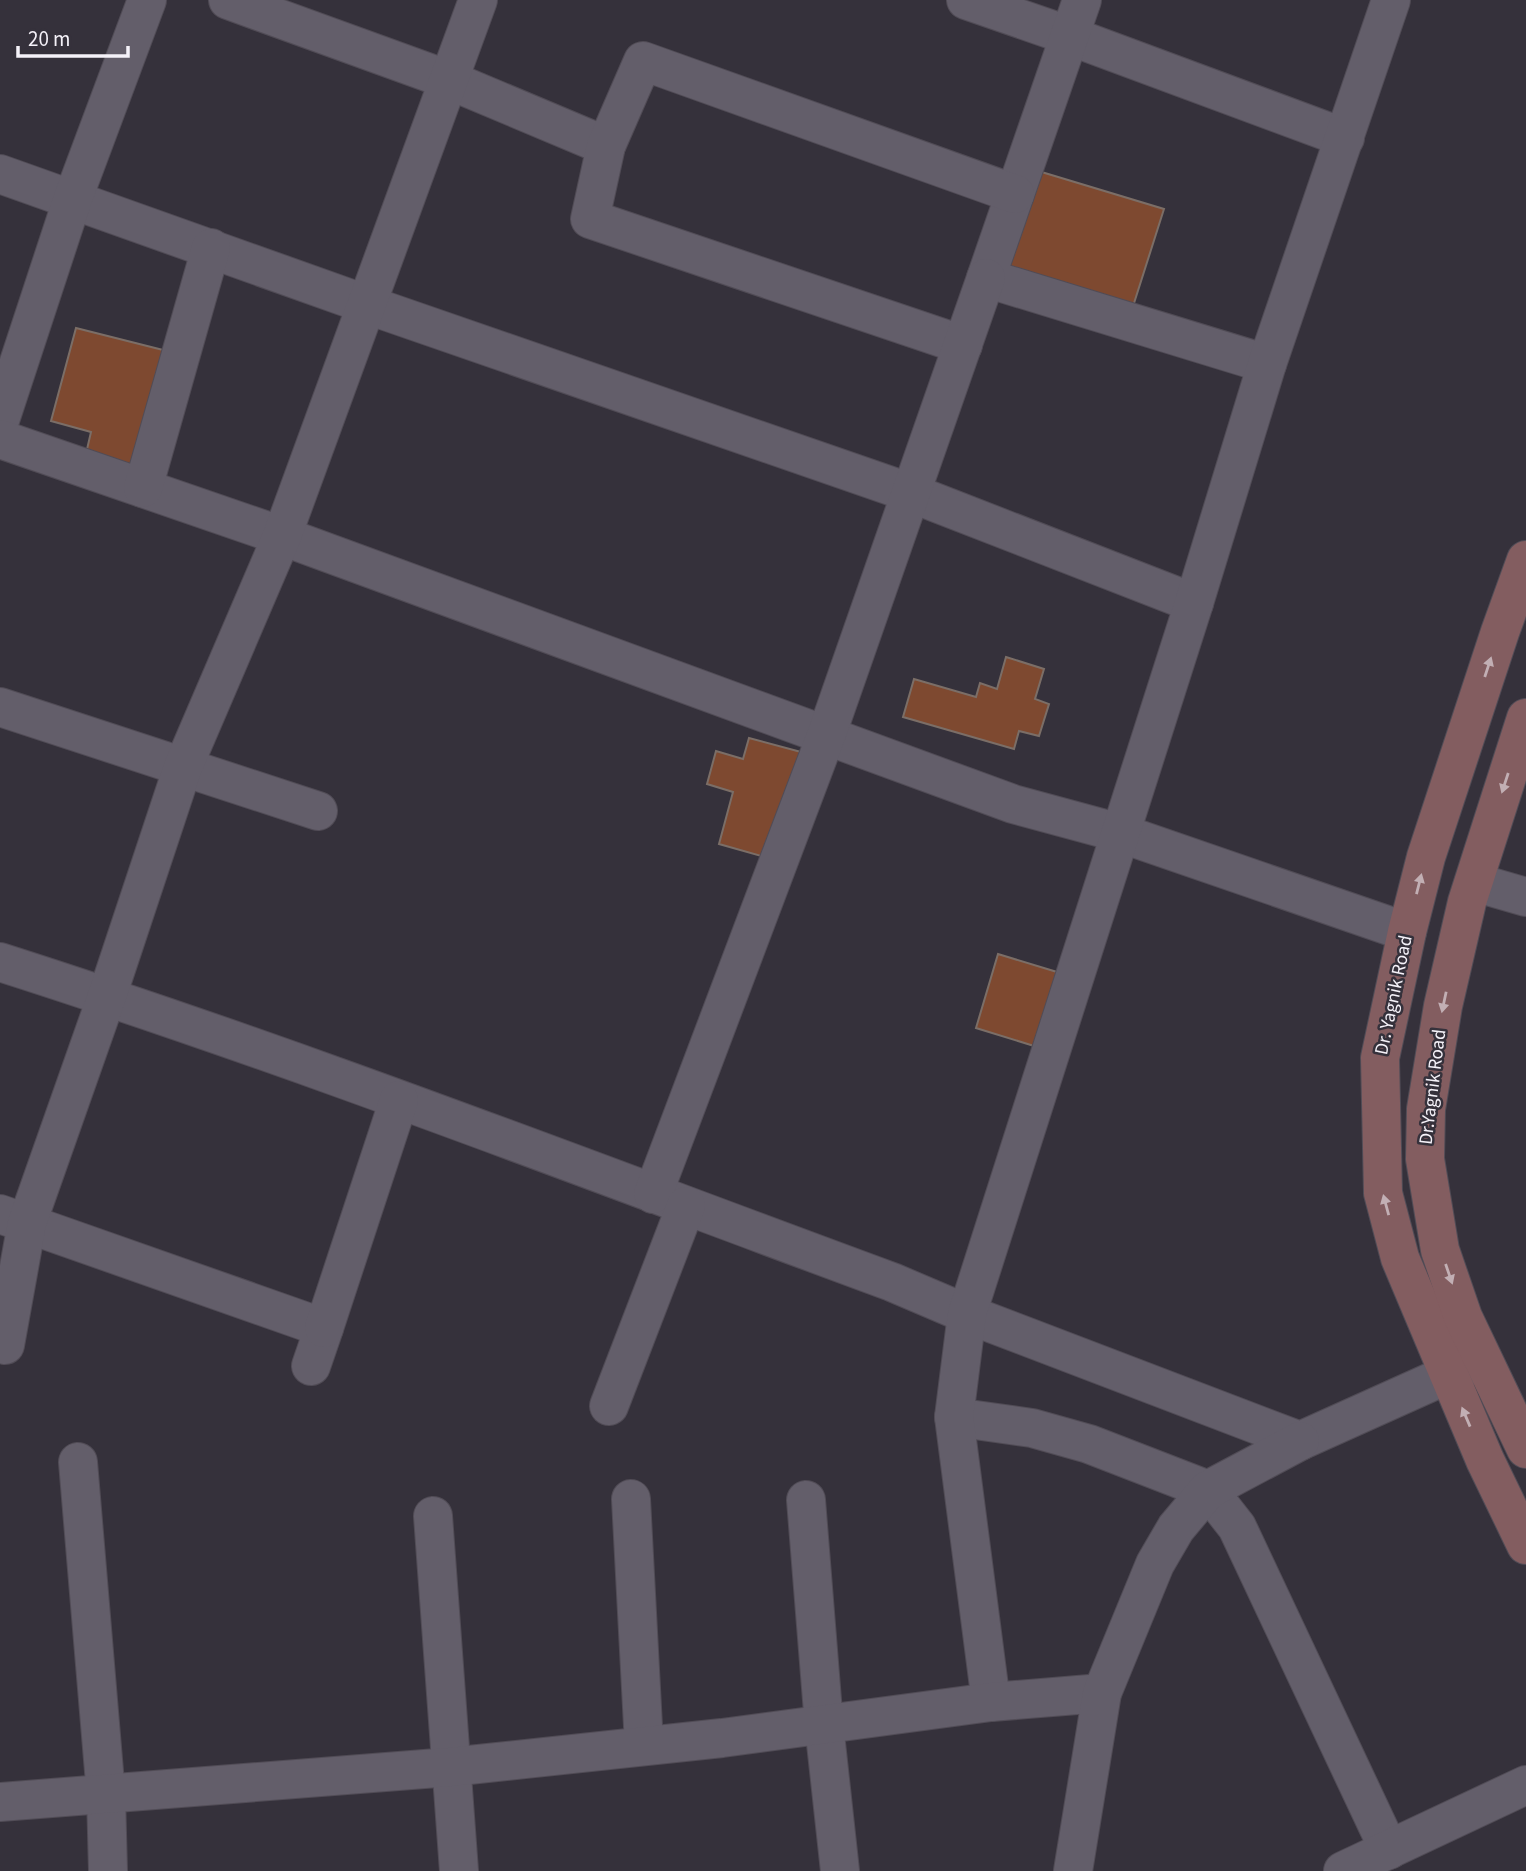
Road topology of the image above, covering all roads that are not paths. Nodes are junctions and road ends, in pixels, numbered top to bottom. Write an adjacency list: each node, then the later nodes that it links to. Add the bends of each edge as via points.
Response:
1 (147, 0): 13 (street)
2 (228, 0): 8 (street)
3 (478, 0): 8 (street)
4 (965, 0): 7 (street)
5 (1082, 0): 7 (street)
6 (1391, 0): 9 (street)
7 (1070, 36): 9 (street); 12 (street)
8 (449, 80): 10 (street); 16 (street)
9 (1345, 138): 18 (street)
10 (606, 146): 12 (street, via 643,61); 17 (street, via 590,219)
11 (0, 174): 13 (street)
12 (1015, 194): 15 (street)
13 (73, 198): 14 (street); 19 (street)
14 (211, 248): 16 (street); 21 (street)
15 (986, 278): 17 (street); 18 (street)
16 (368, 305): 22 (street); 23 (street)
17 (963, 345): 22 (street)
18 (1267, 365): 25 (street)
19 (0, 420)
20 (0, 439): 21 (street)
21 (144, 488): 23 (street)
22 (911, 494): 25 (street); 28 (street)
23 (282, 536): 28 (street); 29 (street)
24 (1526, 560): 34 (street, Dr. Yagnik Road, one-way to 24, via 1426,857)
25 (1194, 603): 31 (street)
26 (0, 706): 29 (street)
27 (1524, 727): 32 (street, Dr.Yagnik Road, one-way to 32)
28 (826, 736): 31 (street, via 1013,804); 38 (street)
29 (183, 767): 30 (street); 36 (street)
30 (318, 811)
31 (1120, 833): 34 (street); 40 (street)
32 (1474, 882): 33 (street); 43 (street, Dr.Yagnik Road, one-way to 43, via 1443,1006 1426,1109 1425,1158 1440,1250)
33 (1526, 897)
34 (1407, 932): 45 (street, Dr. Yagnik Road, one-way to 34, via 1400,1258 1383,1193 1380,1058)
35 (0, 962): 36 (street)
36 (107, 996): 37 (street); 39 (street)
37 (399, 1100): 38 (street); 41 (street)
38 (669, 1200): 40 (street); 46 (street)
39 (13, 1219): 41 (street); 42 (street)
40 (967, 1314): 47 (street); 48 (street)
41 (324, 1328): 44 (street)
42 (5, 1345)
43 (1483, 1359): 45 (street); 49 (street, Dr.Yagnik Road)
44 (311, 1366)
45 (1447, 1373): 48 (street); 50 (street, Dr. Yagnik Road, one-way to 45)
46 (609, 1406)
47 (954, 1417): 52 (street, via 1032,1428 1089,1444); 58 (street)
48 (1300, 1441): 52 (street)
49 (1525, 1446): 50 (street)
50 (1485, 1460): 56 (street, Dr. Yagnik Road)
51 (78, 1462): 63 (street)
52 (1208, 1490): 57 (street, via 1176,1528 1155,1564); 65 (street, via 1237,1527)
53 (631, 1499): 60 (street)
54 (806, 1500): 59 (street)
55 (433, 1516): 61 (street)
56 (1526, 1545)
57 (1102, 1693): 58 (street); 69 (street)
58 (991, 1702): 59 (street)
59 (824, 1726): 60 (street); 68 (street)
60 (644, 1745): 61 (street)
61 (450, 1767): 63 (street); 67 (street)
62 (1526, 1785): 65 (street)
63 (106, 1795): 64 (street); 66 (street)
64 (0, 1801)
65 (1389, 1850): 70 (street)
66 (108, 1871)
67 (458, 1871)
68 (840, 1871)
69 (1073, 1871)
70 (1343, 1871)

